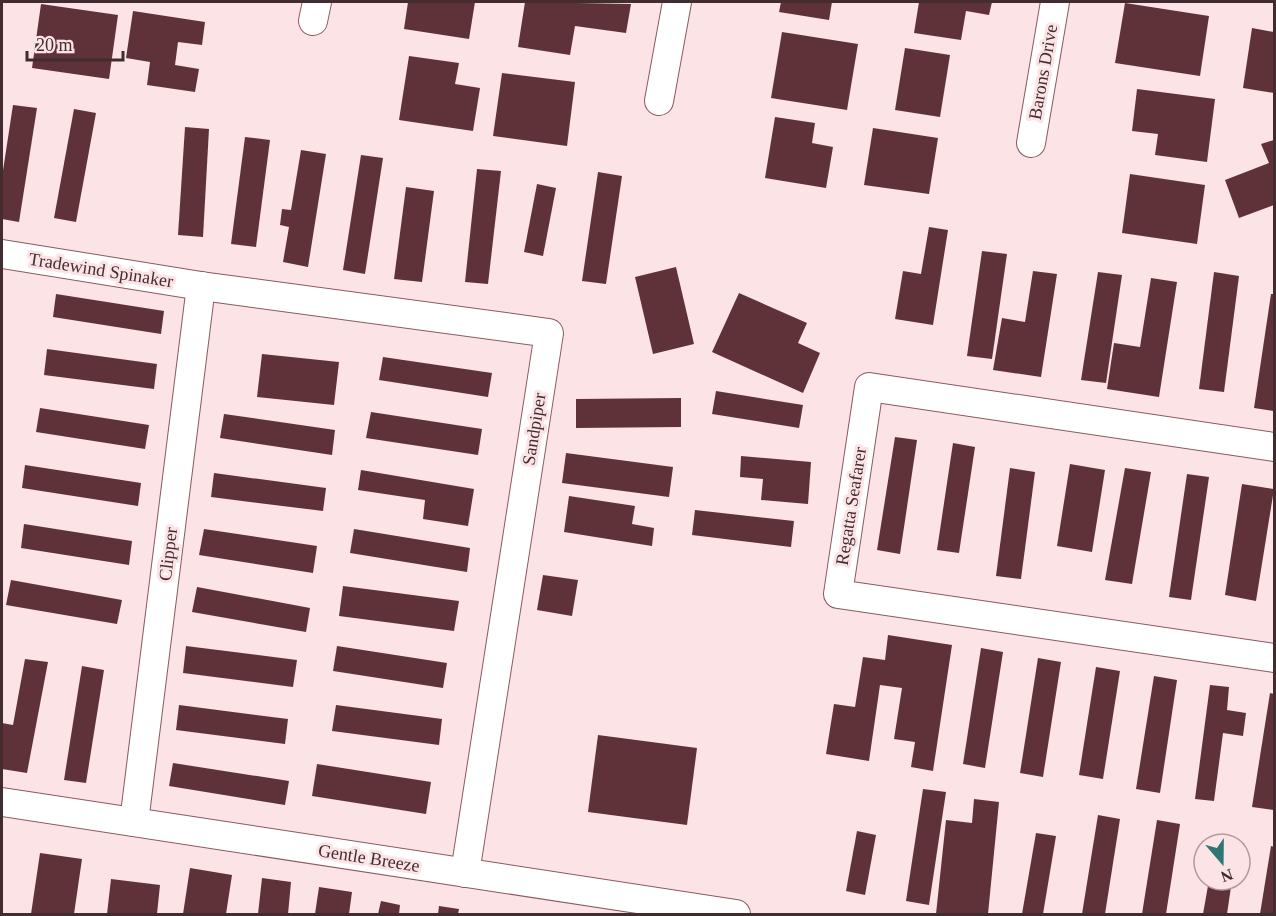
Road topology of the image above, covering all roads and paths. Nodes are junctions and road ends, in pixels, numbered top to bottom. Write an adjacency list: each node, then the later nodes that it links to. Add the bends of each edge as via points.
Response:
1 (676, 2): 3 (street)
2 (1055, 2): 4 (street, Barons Drive)
3 (659, 101)
4 (1031, 143)
5 (2, 254): 6 (street, Tradewind Spinaker)
6 (201, 286): 10 (street, Clipper); 11 (street, Sandpiper, via 549,333)
7 (1275, 447): 8 (street, Regatta Seafarer, via 869,387 838,594)
8 (1275, 658)
9 (2, 801): 10 (street, Gentle Breeze)
10 (134, 822): 11 (street, Gentle Breeze)
11 (465, 873): 12 (street, Gentle Breeze)
12 (736, 915)

